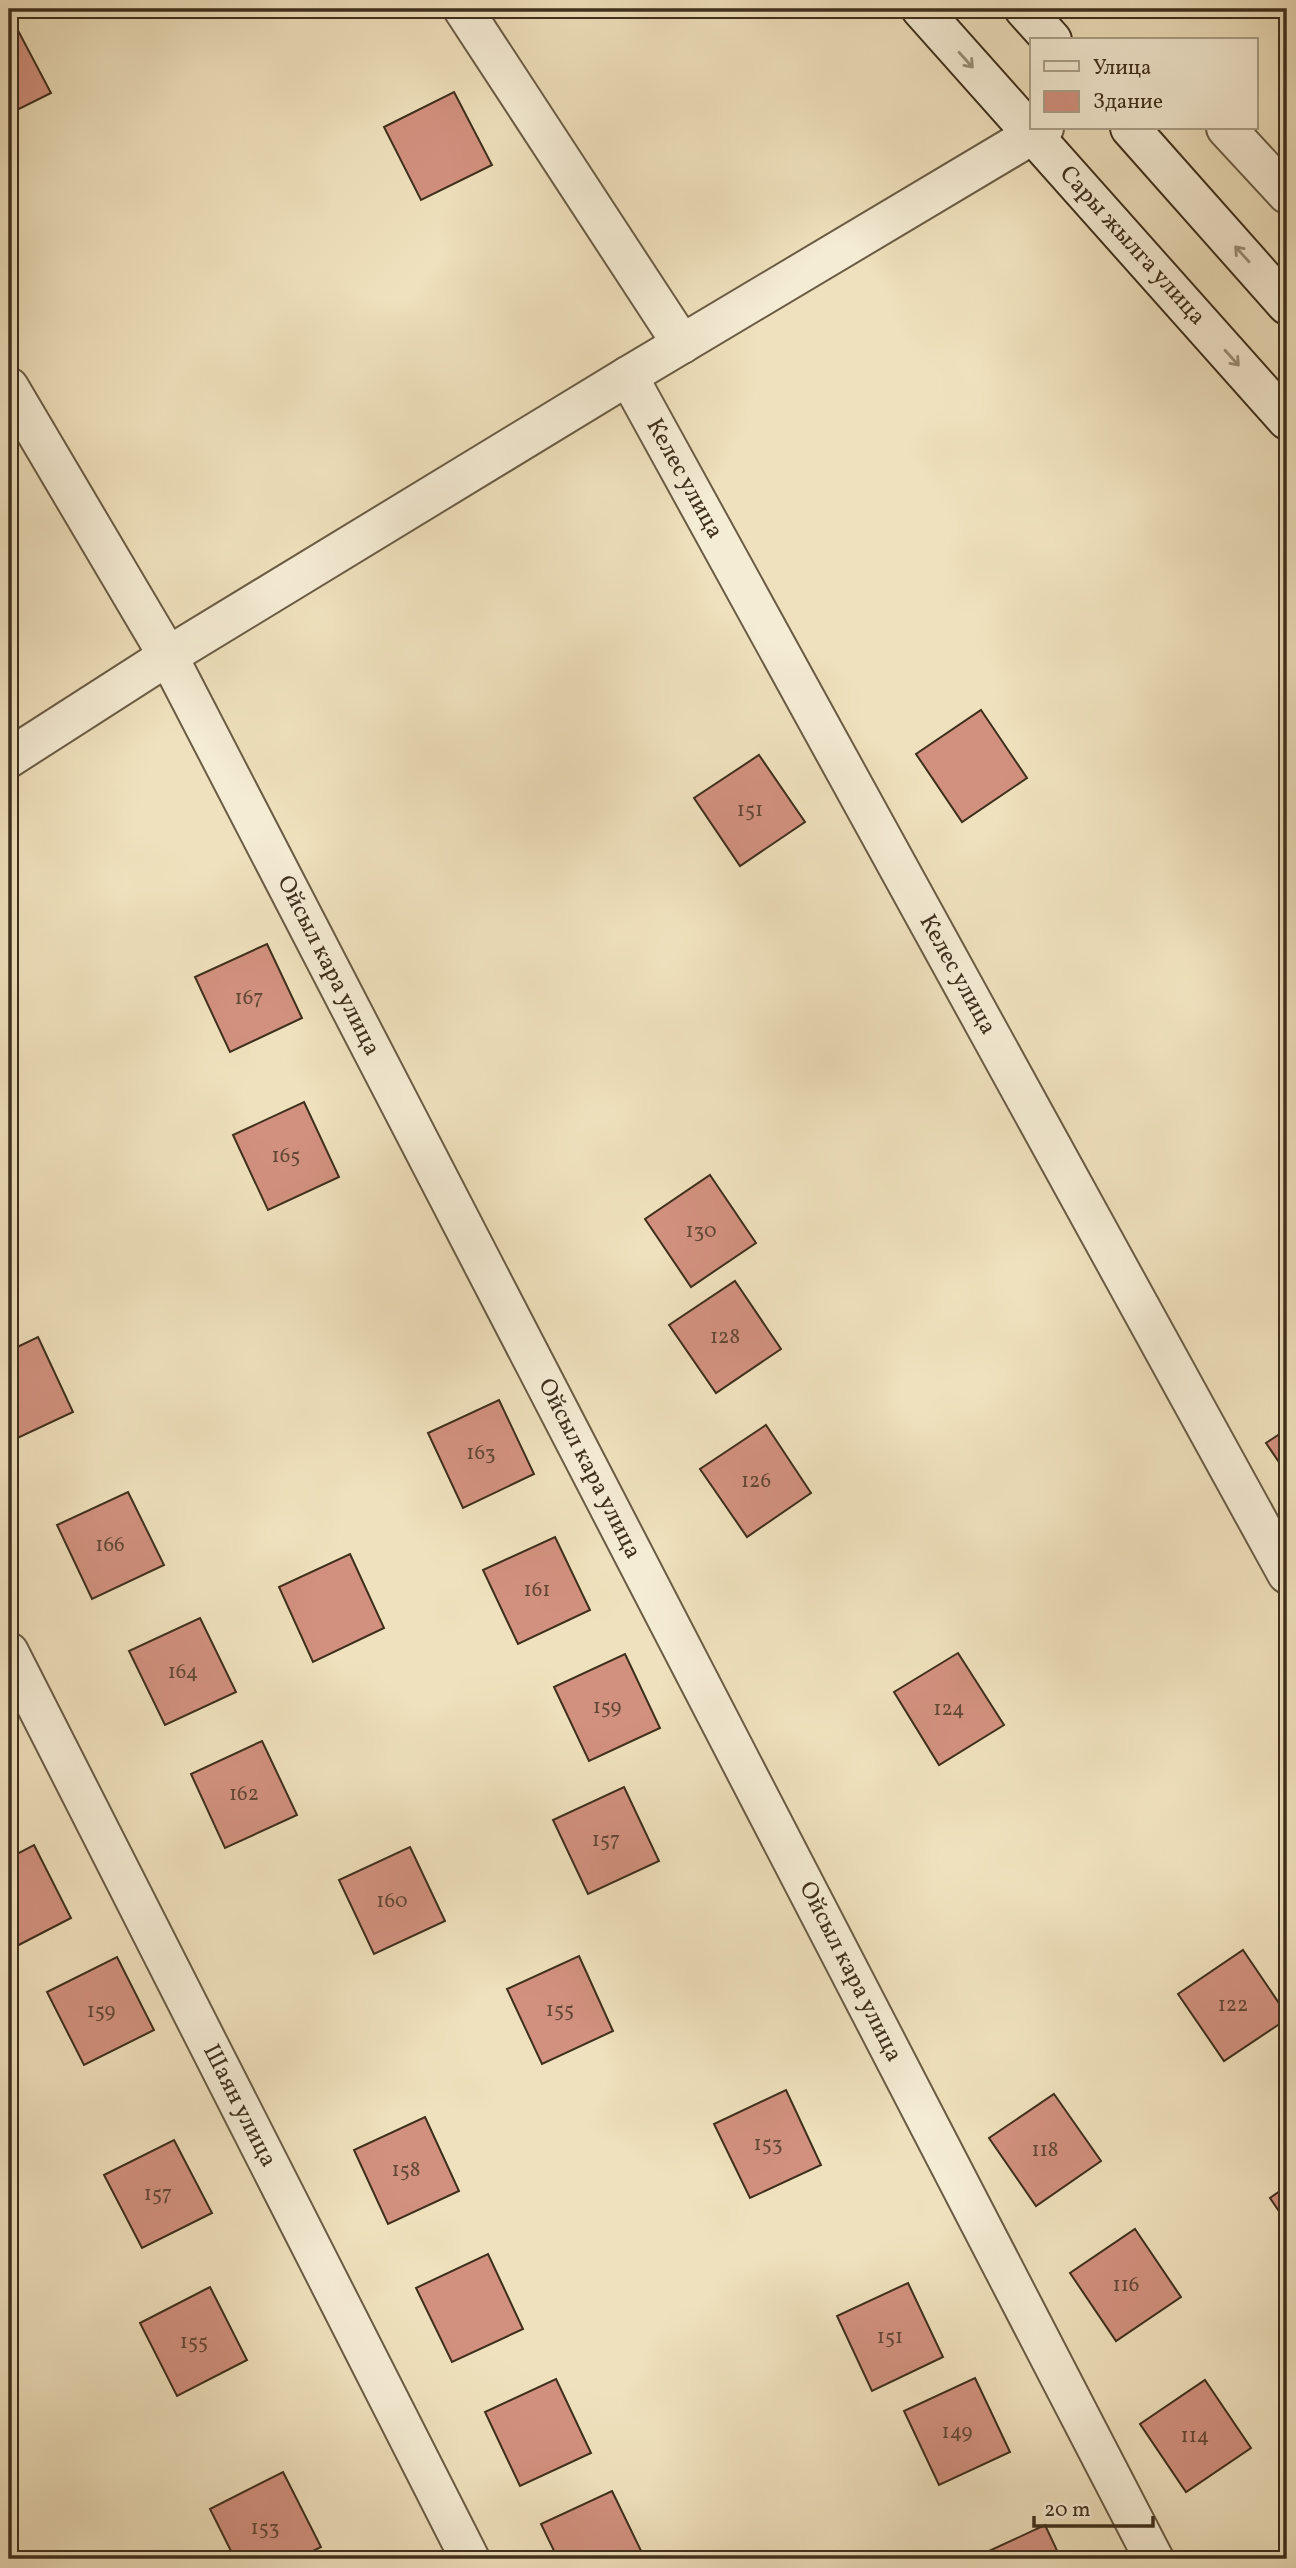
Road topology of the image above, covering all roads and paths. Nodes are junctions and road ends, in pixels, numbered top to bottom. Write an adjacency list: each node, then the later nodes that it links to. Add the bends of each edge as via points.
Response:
1 (463, 9): 11 (street)
2 (921, 9): 5 (street, Сары жылга улица, one-way to 5)
3 (1024, 9): 4 (street)
4 (1050, 38)
5 (1030, 123)
6 (1132, 130): 10 (street, one-way to 6)
7 (1228, 130): 9 (street)
8 (1039, 132): 11 (street); 14 (street, Сары жылга улица, one-way to 14)
9 (1287, 194)
10 (1287, 305)
11 (681, 344): 12 (street)
12 (628, 376): 15 (street); 17 (street, Келес улица)
13 (9, 387): 15 (street, Ойсыл кара улица)
14 (1287, 420)
15 (168, 656): 16 (street); 20 (street, Ойсыл кара улица)
16 (9, 758)
17 (1287, 1574)
18 (9, 1652): 19 (street, Шаян улица)
19 (470, 2559)
20 (1154, 2559)

